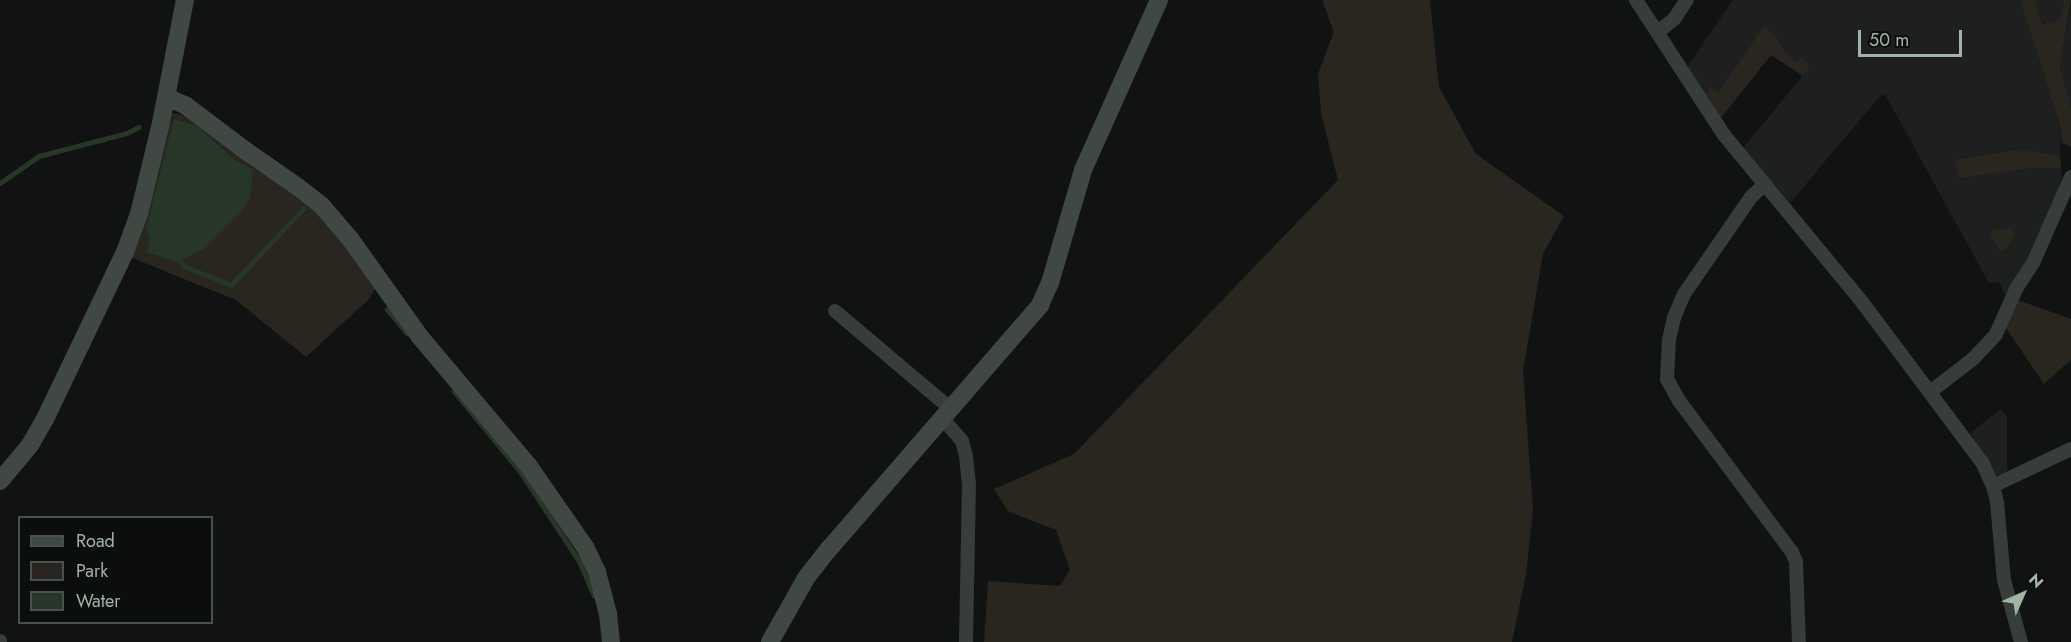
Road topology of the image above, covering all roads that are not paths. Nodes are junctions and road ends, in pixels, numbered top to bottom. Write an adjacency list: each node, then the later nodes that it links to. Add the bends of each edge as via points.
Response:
1 (185, 0): 6 (street)
2 (1159, 0): 11 (street, via 1083,170 1040,305)
3 (1636, 0): 5 (street)
4 (1687, 0): 5 (street, via 1674,19)
5 (1658, 32): 8 (street, via 1710,116)
6 (166, 97): 13 (street, via 139,214 125,252 45,419 30,446); 15 (street, via 185,105 298,187 322,206 351,240 421,338 528,465 585,547 597,572)
7 (2071, 177): 10 (street, via 1996,334)
8 (1765, 184): 10 (street); 18 (street, via 1751,197 1684,294 1669,340 1666,379 1792,552 1796,562)
9 (835, 311): 11 (street)
10 (1930, 392): 14 (street, via 1983,464)
11 (947, 414): 16 (street, via 806,578); 17 (street, via 966,456)
12 (2071, 449): 14 (street)
13 (0, 481)
14 (1993, 486): 19 (street, via 2004,580)
15 (611, 642)
16 (770, 642)
17 (966, 642)
18 (1799, 642)
19 (2021, 642)

